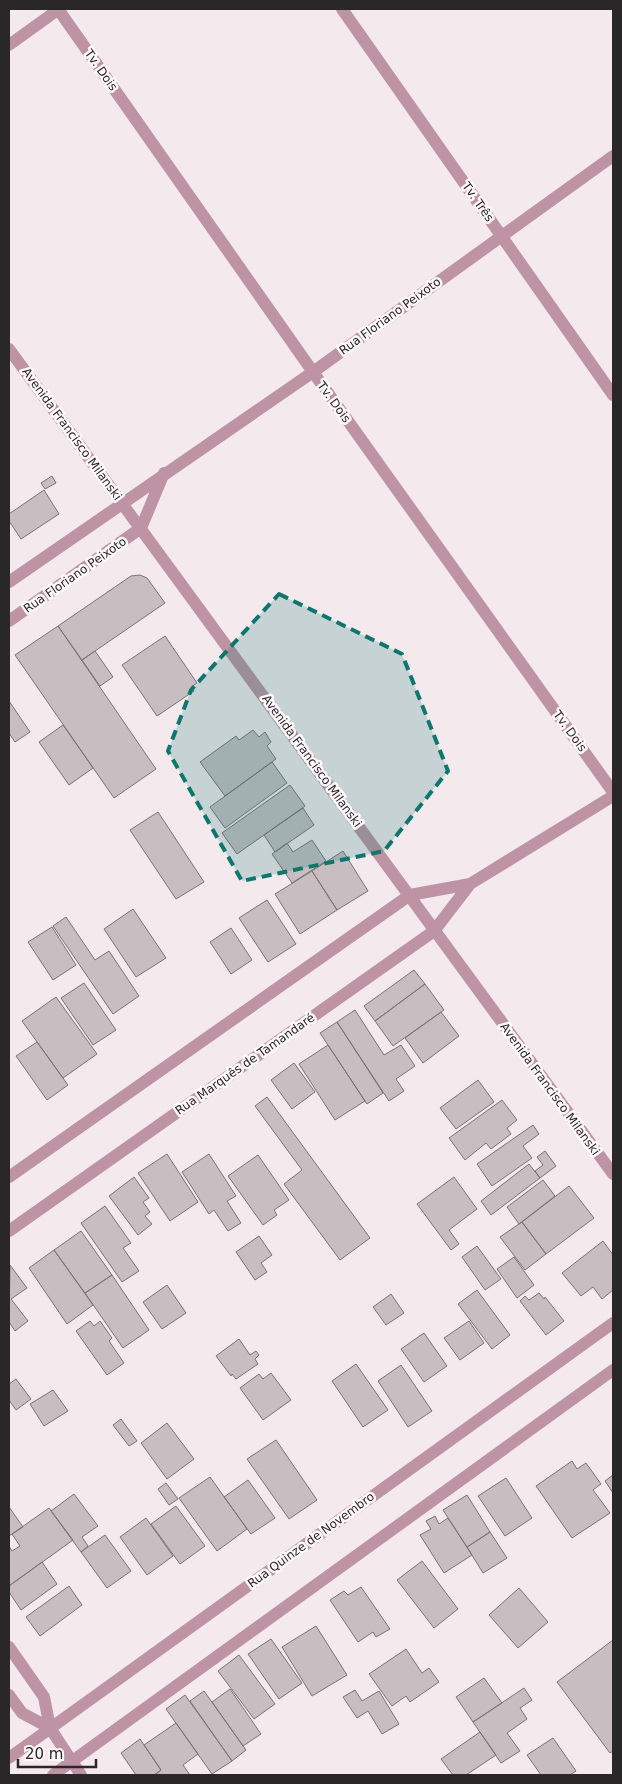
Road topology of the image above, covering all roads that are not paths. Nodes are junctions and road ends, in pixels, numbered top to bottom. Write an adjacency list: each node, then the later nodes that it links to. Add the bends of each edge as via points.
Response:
1 (59, 9): 3 (street); 7 (street, Tv. Dois)
2 (342, 9): 5 (street, Tv. Três)
3 (9, 45)
4 (613, 156): 5 (street, Rua Floriano Peixoto)
5 (501, 235): 7 (street, Rua Floriano Peixoto); 8 (street, Tv. Três)
6 (9, 349): 10 (street, Avenida Francisco Milanski)
7 (313, 372): 9 (street, Rua Floriano Peixoto); 14 (street, Tv. Dois)
8 (613, 395)
9 (164, 473): 10 (street, Rua Floriano Peixoto); 11 (street)
10 (122, 502): 11 (street, Avenida Francisco Milanski); 12 (street, Rua Floriano Peixoto)
11 (141, 528): 13 (street, Rua Floriano Peixoto); 16 (street, Avenida Francisco Milanski)
12 (9, 582)
13 (9, 621)
14 (613, 794): 15 (street, Rua Marquês de Tamandaré)
15 (470, 884): 16 (street, Rua Marquês de Tamandaré); 17 (street, Rua Marquês de Tamandaré)
16 (410, 894): 17 (street, Avenida Francisco Milanski); 19 (street, Rua Marquês de Tamandaré)
17 (434, 931): 18 (street, Avenida Francisco Milanski); 20 (street, Rua Marquês de Tamandaré)
18 (613, 1174)
19 (9, 1177)
20 (9, 1231)
21 (613, 1323): 25 (street, Rua Quinze de Novembro)
22 (613, 1370): 27 (street)
23 (9, 1647): 25 (street, via 44,1697)
24 (9, 1695): 25 (street, via 22,1713)
25 (50, 1728): 26 (street, Rua Quinze de Novembro); 27 (street)
26 (9, 1758)
27 (71, 1762): 28 (street); 29 (street)
28 (53, 1775)
29 (81, 1775)

